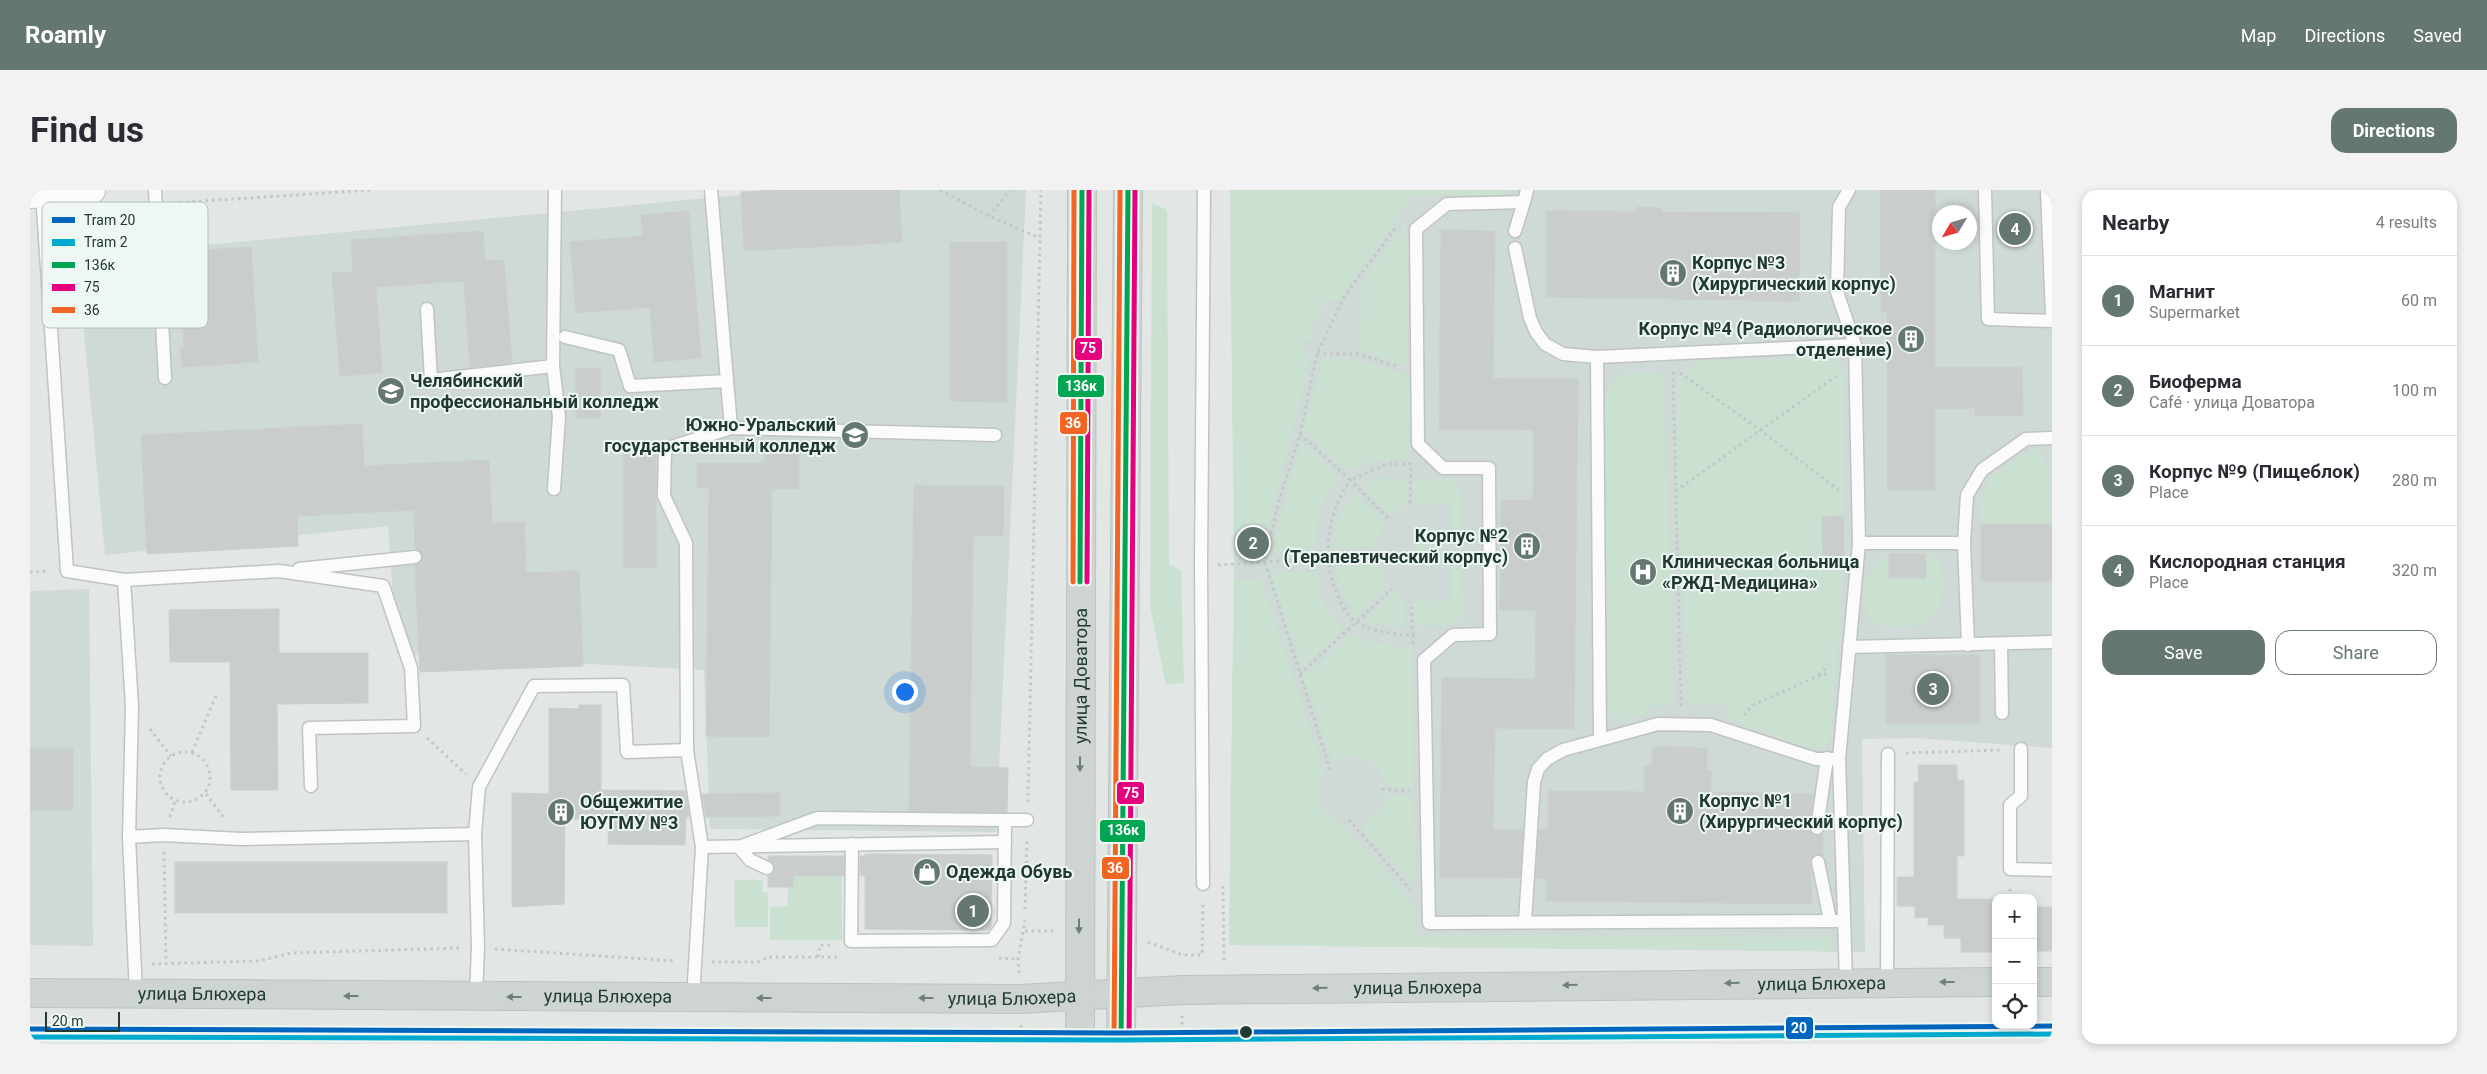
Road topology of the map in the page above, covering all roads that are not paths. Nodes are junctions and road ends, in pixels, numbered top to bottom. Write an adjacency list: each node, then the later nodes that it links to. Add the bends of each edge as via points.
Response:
1 (555, 190): 23 (lane)
2 (711, 190): 25 (lane)
3 (1082, 190): 70 (main road, улица Доватора, one-way to 70)
4 (1128, 190): 67 (main road)
5 (1204, 190): 58 (lane)
6 (1849, 190): 21 (lane, via 1839,208 1837,292)
7 (1985, 190): 17 (lane, via 1988,319)
8 (2047, 190): 16 (lane)
9 (36, 194): 11 (street); 14 (lane)
10 (1525, 196): 12 (lane); 61 (lane, via 1447,204 1416,229 1418,444 1443,468 1489,468 1490,634 1453,635 1424,660 1429,922)
11 (100, 199)
12 (1515, 231)
13 (1515, 248): 22 (lane, via 1530,318 1545,344 1563,354)
14 (42, 267)
15 (427, 309): 23 (lane, via 431,380)
16 (2052, 315)
17 (2052, 321)
18 (47, 328): 34 (lane, via 67,571)
19 (163, 328): 24 (lane)
20 (565, 337): 25 (lane, via 619,350 630,386)
21 (1855, 345): 22 (lane); 31 (lane)
22 (1597, 357): 40 (lane)
23 (553, 366): 29 (lane, via 559,417)
24 (165, 378)
25 (728, 381): 26 (lane)
26 (730, 428): 27 (lane); 42 (lane, via 666,449 664,496 686,543)
27 (995, 435)
28 (2052, 438): 30 (lane, via 2026,439 1982,470 1967,495)
29 (554, 489)
30 (1964, 543): 31 (lane); 37 (lane)
31 (1859, 544): 38 (lane)
32 (415, 557): 33 (lane)
33 (279, 571): 34 (lane); 45 (lane, via 383,586 410,668 414,726 309,728)
34 (124, 580): 50 (lane, via 132,706)
35 (2052, 642): 36 (lane)
36 (2001, 644): 37 (lane); 39 (lane)
37 (1968, 645): 38 (lane)
38 (1849, 647): 44 (lane)
39 (2002, 713)
40 (1600, 739): 44 (lane, via 1658,724 1711,725 1816,759); 61 (lane, via 1563,750 1547,759 1538,769 1534,782)
41 (2021, 749): 57 (lane, via 2020,796 2010,805 2010,869)
42 (687, 750): 49 (lane, via 627,752 623,685 534,686 480,787); 54 (lane)
43 (1888, 754): 63 (lane)
44 (1833, 759): 48 (lane); 60 (lane)
45 (311, 786)
46 (1006, 820): 47 (lane); 51 (lane); 53 (lane, via 817,818)
47 (1027, 820)
48 (1817, 828)
49 (475, 834): 50 (lane, via 240,839 163,835); 71 (lane)
50 (129, 837): 69 (lane)
51 (1005, 842): 52 (lane); 52 (lane, via 1004,923 992,940 851,941)
52 (852, 844): 53 (lane)
53 (739, 846): 54 (lane); 56 (lane, via 750,860)
54 (702, 847): 72 (lane)
55 (1818, 862): 59 (lane)
56 (767, 868)
57 (2052, 870)
58 (1203, 884)
59 (1830, 920): 60 (lane); 61 (lane)
60 (1844, 921): 62 (lane)
61 (1525, 922)
62 (1846, 982): 63 (main road, улица Блюхера); 67 (main road, улица Блюхера, one-way to 67)
63 (1887, 982): 64 (main road, улица Блюхера, one-way to 63)
64 (1992, 982)
65 (2037, 982): 66 (main road)
66 (2052, 982)
67 (1120, 992): 70 (main road, улица Блюхера); 74 (main road)
68 (30, 993): 69 (main road, улица Блюхера)
69 (136, 994): 71 (main road, улица Блюхера, one-way to 69)
70 (1080, 995): 72 (main road, улица Блюхера, one-way to 72, via 1020,999); 73 (main road, улица Доватора)
71 (476, 996): 72 (main road, улица Блюхера, one-way to 71)
72 (693, 998)
73 (1080, 1044)
74 (1121, 1044)

